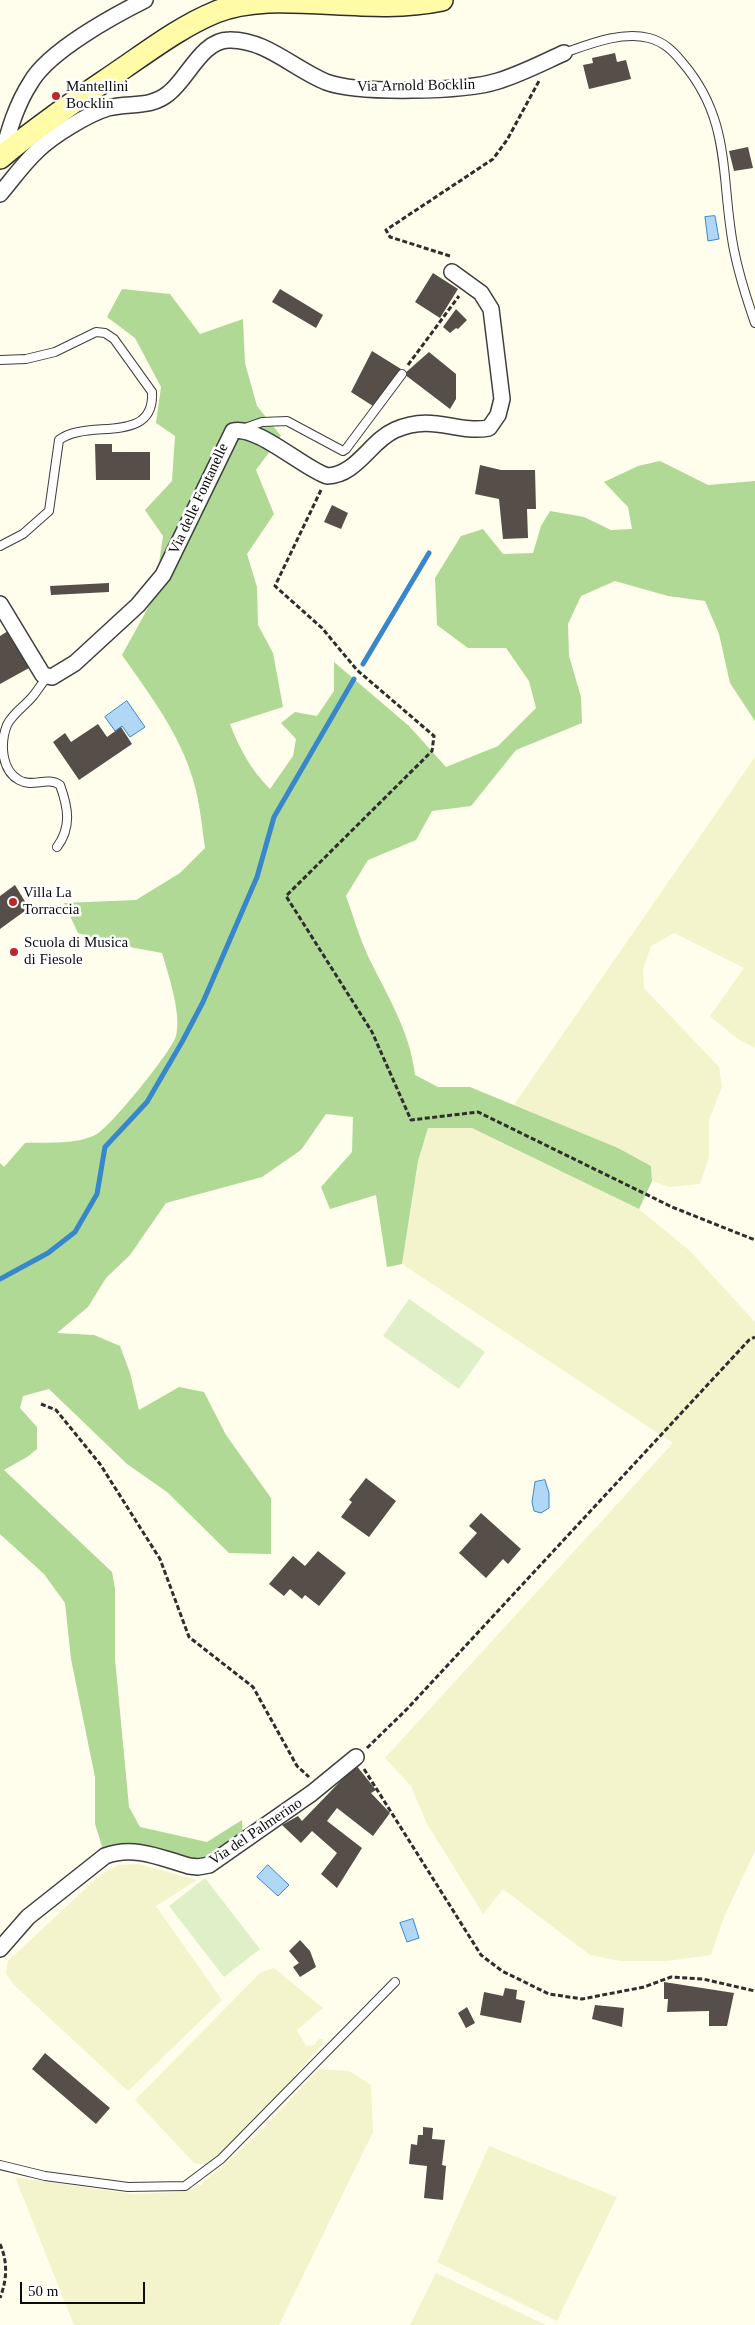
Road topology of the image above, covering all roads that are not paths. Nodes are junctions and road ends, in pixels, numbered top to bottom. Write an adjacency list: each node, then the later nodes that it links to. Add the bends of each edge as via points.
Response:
1 (145, 0): 5 (street, via 100,24 42,67 31,80 11,120)
2 (442, 0): 3 (main road, via 404,4)
3 (334, 1): 5 (main road, via 270,1 241,5 194,22 52,117)
4 (564, 53): 6 (street, Via Arnold Bocklin, via 480,86 354,89 324,81 253,44 227,40 210,48 170,92 158,100 146,105 117,106 98,112 39,149); 8 (lane, via 617,38 648,38 671,49 694,76 709,102 717,126 734,251)
5 (1, 157)
6 (0, 194)
7 (452, 272): 11 (street, Via delle Fontanelle, via 481,293 490,309 502,399 494,423 489,428 480,430 438,422 404,426 382,437 344,472 327,476 275,445)
8 (755, 323)
9 (0, 360): 12 (lane, via 26,359 56,352 96,332 105,333 114,339 152,392 152,402 141,422 133,427 80,430 59,440 49,511 23,534)
10 (402, 374): 11 (lane, via 343,451 287,422 262,422)
11 (238, 430): 14 (street, Via delle Fontanelle, via 230,434 163,575 138,605 75,664 58,675)
12 (0, 546)
13 (0, 604): 14 (street)
14 (47, 677): 15 (lane, via 33,697 10,719 2,748 6,768 20,781 48,780 60,785 68,820 63,840)
15 (57, 847)
16 (356, 1756): 17 (street, Via del Palmerino, via 323,1784 209,1865 189,1866 134,1850 105,1856 28,1917)
17 (0, 1948)
18 (395, 1982): 19 (lane, via 221,2159 185,2186 128,2188 45,2176)
19 (0, 2165)

